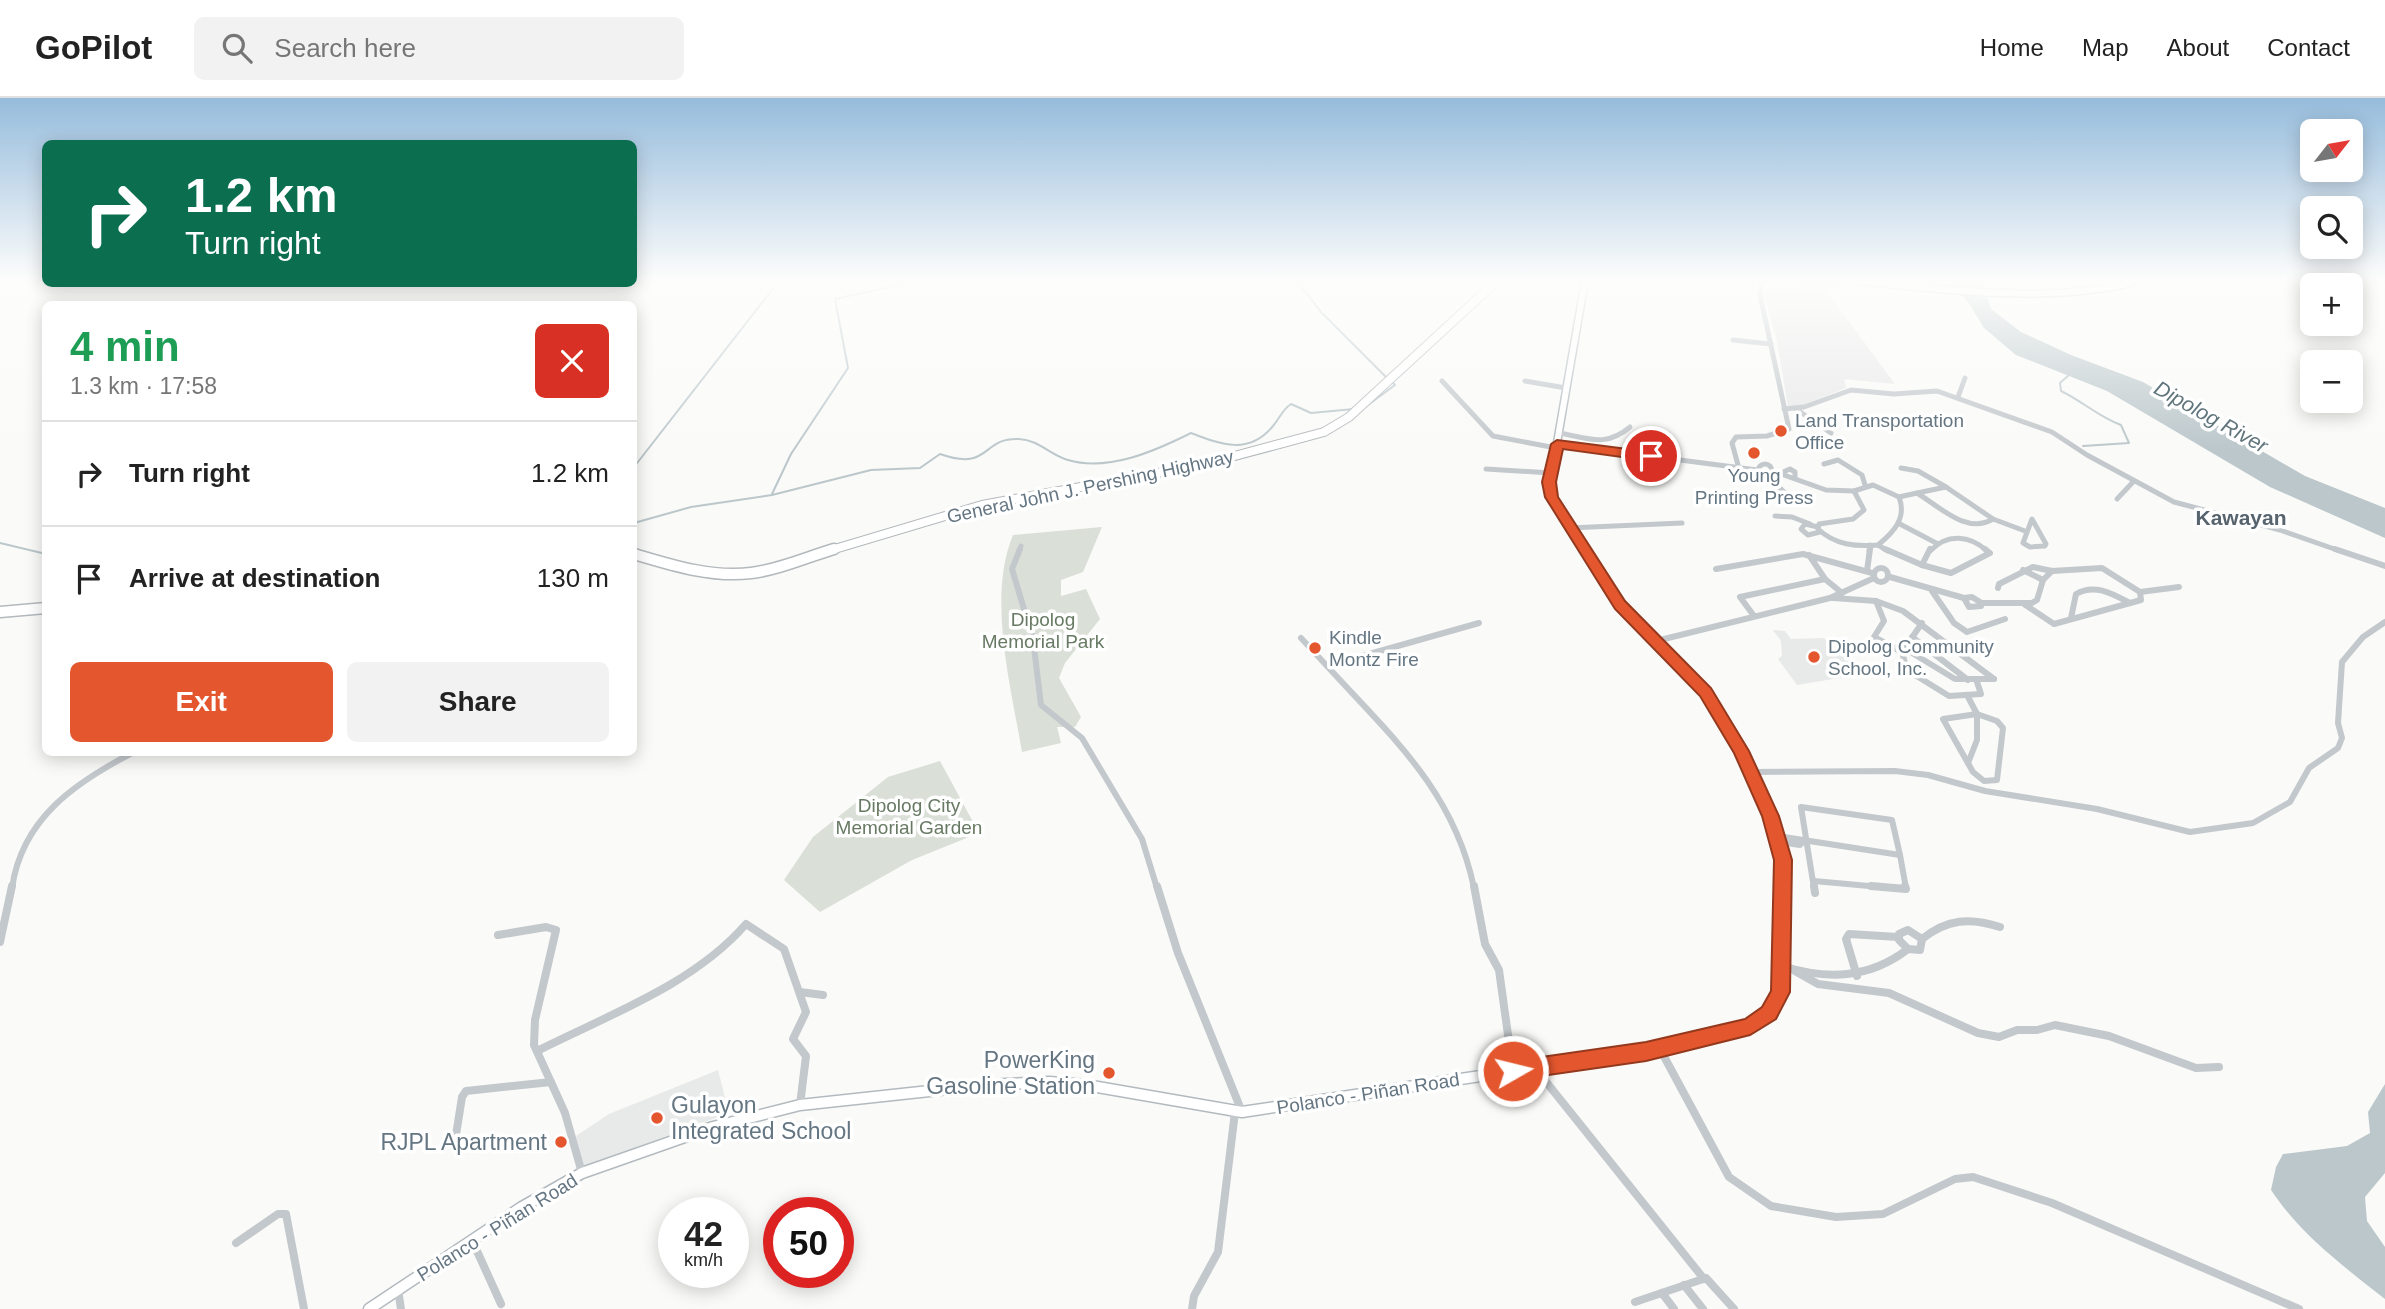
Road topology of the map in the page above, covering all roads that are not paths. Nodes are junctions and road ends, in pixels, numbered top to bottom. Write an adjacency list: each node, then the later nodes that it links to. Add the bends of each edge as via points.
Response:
1 (1436, 338): 47 (highway, General John J. Pershing Highway, via 1349,417 1324,432 1201,465 982,505 753,573 679,566)
2 (1575, 338): 9 (main road, Polanco - Piñan Road)
3 (1770, 338): 5 (street)
4 (1732, 340): 5 (street)
5 (1771, 344): 11 (street)
6 (1965, 378): 10 (street)
7 (1442, 381): 16 (street, via 1493,436)
8 (1525, 381): 9 (street)
9 (1566, 388): 14 (main road, Polanco - Piñan Road)
10 (1958, 397): 12 (street, via 1933,390 1894,394 1851,390); 25 (street, via 2052,432)
11 (1784, 409): 12 (street); 17 (street, via 1789,424 1786,432 1732,440)
12 (1797, 409): 15 (street)
13 (1630, 427): 14 (street, via 1607,441)
14 (1559, 433): 16 (main road, Polanco - Piñan Road)
15 (1831, 433)
16 (1557, 446): 17 (street); 23 (main road, Polanco - Piñan Road)
17 (1737, 464): 21 (street)
18 (1824, 464): 26 (street, via 1838,460 1862,475)
19 (1901, 468): 27 (street, via 1915,469)
20 (1486, 469): 23 (street)
21 (1757, 469): 22 (street, via 1766,466); 24 (street)
22 (1773, 471): 24 (street); 28 (street, via 1820,489)
23 (1551, 473): 39 (main road, Polanco - Piñan Road, via 1551,497)
24 (1769, 477): 31 (street, via 1783,491)
25 (2134, 481): 32 (street); 50 (street, via 2174,502)
26 (1865, 485): 28 (street); 30 (street)
27 (1946, 487): 29 (street); 34 (street)
28 (1854, 491): 40 (street, via 1864,506 1861,513 1848,520 1822,523)
29 (1917, 493): 30 (street); 38 (street)
30 (1899, 497): 36 (street, via 1904,511)
31 (1808, 498)
32 (2117, 499)
33 (1775, 516): 37 (street, via 1792,516)
34 (1993, 519): 38 (street, via 1977,527); 41 (street)
35 (1682, 523): 39 (street)
36 (1898, 523): 43 (street); 45 (street)
37 (1810, 524): 40 (street); 40 (street, via 1801,527 1802,531 1808,535)
38 (1966, 524): 42 (street)
39 (1569, 528): 78 (main road, Polanco - Piñan Road, via 1620,605)
40 (1819, 530): 44 (street, via 1836,540)
41 (2025, 531): 41 (street, via 2034,519 2045,546 2023,543)
42 (1965, 536): 43 (street); 49 (street, via 1989,556 1956,573)
43 (1938, 544): 49 (street, via 1928,551)
44 (1870, 545): 45 (street); 54 (street)
45 (1878, 545): 49 (street)
46 (1021, 546): 111 (street, via 1012,569 1032,639 1041,705 1082,738 1142,839 1178,953)
47 (637, 555)
48 (1809, 555): 51 (street); 54 (street); 55 (street)
49 (1922, 565)
50 (2385, 566)
51 (1716, 569)
52 (2023, 570): 53 (street); 56 (street); 58 (street, via 1998,584)
53 (2052, 571): 56 (street); 60 (street, via 2102,568)
54 (1871, 574): 59 (street, via 1881,570 1889,577); 61 (street)
55 (1825, 579): 61 (street); 70 (street, via 1740,597)
56 (2043, 579): 67 (street, via 2036,600)
57 (2179, 587): 60 (street)
58 (1998, 589)
59 (1931, 590): 63 (street); 72 (street, via 1950,620 1968,633 1977,634)
60 (2140, 592): 66 (street, via 2143,598)
61 (1842, 593): 62 (street)
62 (1830, 598): 64 (street); 70 (street)
63 (1964, 598): 65 (street, via 1974,597); 65 (street, via 1972,608)
64 (1876, 601): 75 (street); 79 (street, via 1884,621 1874,637)
65 (1981, 603): 67 (street)
66 (2130, 603): 71 (street); 71 (street, via 2101,590 2081,590)
67 (2024, 604): 71 (street, via 2051,623)
68 (42, 608): 69 (highway)
69 (0, 612)
70 (1754, 616): 78 (street)
71 (2071, 618)
72 (2005, 620)
73 (2385, 622): 87 (street, via 2363,637 2342,663 2338,723 2342,738 2338,748 2309,768 2290,803 2253,823 2190,832 2097,809 1895,771)
74 (1479, 623): 80 (street)
75 (1922, 623): 76 (street); 82 (street, via 1994,679)
76 (1912, 637): 79 (street); 81 (street)
77 (1301, 638): 80 (street)
78 (1656, 640): 87 (main road, Polanco - Piñan Road, via 1706,692)
79 (1903, 650): 81 (street, via 1955,679); 83 (street, via 1908,672 1949,696)
80 (1327, 666): 108 (street, via 1416,764 1456,829 1485,944 1499,970)
81 (1968, 680): 82 (street)
82 (1976, 680): 83 (street, via 1982,692)
83 (1967, 695): 84 (street)
84 (1977, 714): 86 (street, via 1977,740); 86 (street, via 1943,719); 86 (street, via 2003,728 1997,780 1992,783 1978,778)
85 (127, 756): 97 (street, via 79,784 35,828 18,861)
86 (1968, 763)
87 (1751, 772): 88 (main road, Polanco - Piñan Road)
88 (1778, 839): 89 (street, via 1800,845); 99 (main road, Polanco - Piñan Road, via 1783,860)
89 (1805, 842): 90 (street); 90 (street, via 1803,807 1892,820); 91 (street)
90 (1900, 855): 91 (street, via 1904,891)
91 (1814, 881): 92 (street)
92 (1815, 893)
93 (2000, 927): 96 (street, via 1966,918 1942,923)
94 (498, 936): 105 (street, via 546,926 556,930 534,1029)
95 (1898, 937): 96 (street, via 1908,930); 98 (street); 101 (street, via 1849,933 1846,939)
96 (1922, 939): 98 (street, via 1920,950)
97 (0, 942)
98 (1908, 949): 101 (street)
99 (1782, 967): 100 (street); 104 (main road, Polanco - Piñan Road, via 1776,1003 1761,1020 1743,1029)
100 (1795, 971): 101 (street, via 1828,978); 107 (street, via 1818,984 1889,993 1978,1033 1999,1037 2055,1025 2109,1036 2196,1068)
101 (1857, 976)
102 (800, 992): 103 (street); 105 (street, via 784,949 746,924 726,947 686,975); 110 (street, via 806,1017 793,1039 806,1056)
103 (823, 995)
104 (1660, 1049): 106 (main road, Polanco - Piñan Road); 129 (street, via 1729,1177 1771,1206 1836,1217 1883,1214 1955,1179 1973,1177 2052,1203)
105 (537, 1051): 109 (street)
106 (1535, 1068): 108 (main road, Polanco - Piñan Road); 116 (street)
107 (2218, 1068)
108 (1513, 1071): 111 (main road, Polanco - Piñan Road)
109 (551, 1082): 112 (street, via 466,1091); 113 (street, via 575,1141)
110 (800, 1105): 111 (main road, Polanco - Piñan Road, via 1049,1082); 113 (main road, Polanco - Piñan Road, via 713,1127)
111 (1238, 1112): 125 (street, via 1218,1252 1194,1296)
112 (456, 1135)
113 (582, 1173): 114 (main road, Polanco - Piñan Road)
114 (472, 1240): 118 (main road, Polanco - Piñan Road); 121 (street)
115 (236, 1243): 122 (street, via 278,1214 286,1214)
116 (1704, 1279): 117 (street); 128 (street, via 1710,1280)
117 (1684, 1285): 119 (street); 127 (street)
118 (398, 1289): 123 (main road, Polanco - Piñan Road); 124 (street)
119 (1662, 1293): 120 (street); 126 (street)
120 (1635, 1302)
121 (501, 1304)
122 (304, 1309)
123 (369, 1309)
124 (401, 1309)
125 (1192, 1309)
126 (1674, 1309)
127 (1703, 1309)
128 (1734, 1309)
129 (2299, 1309)

